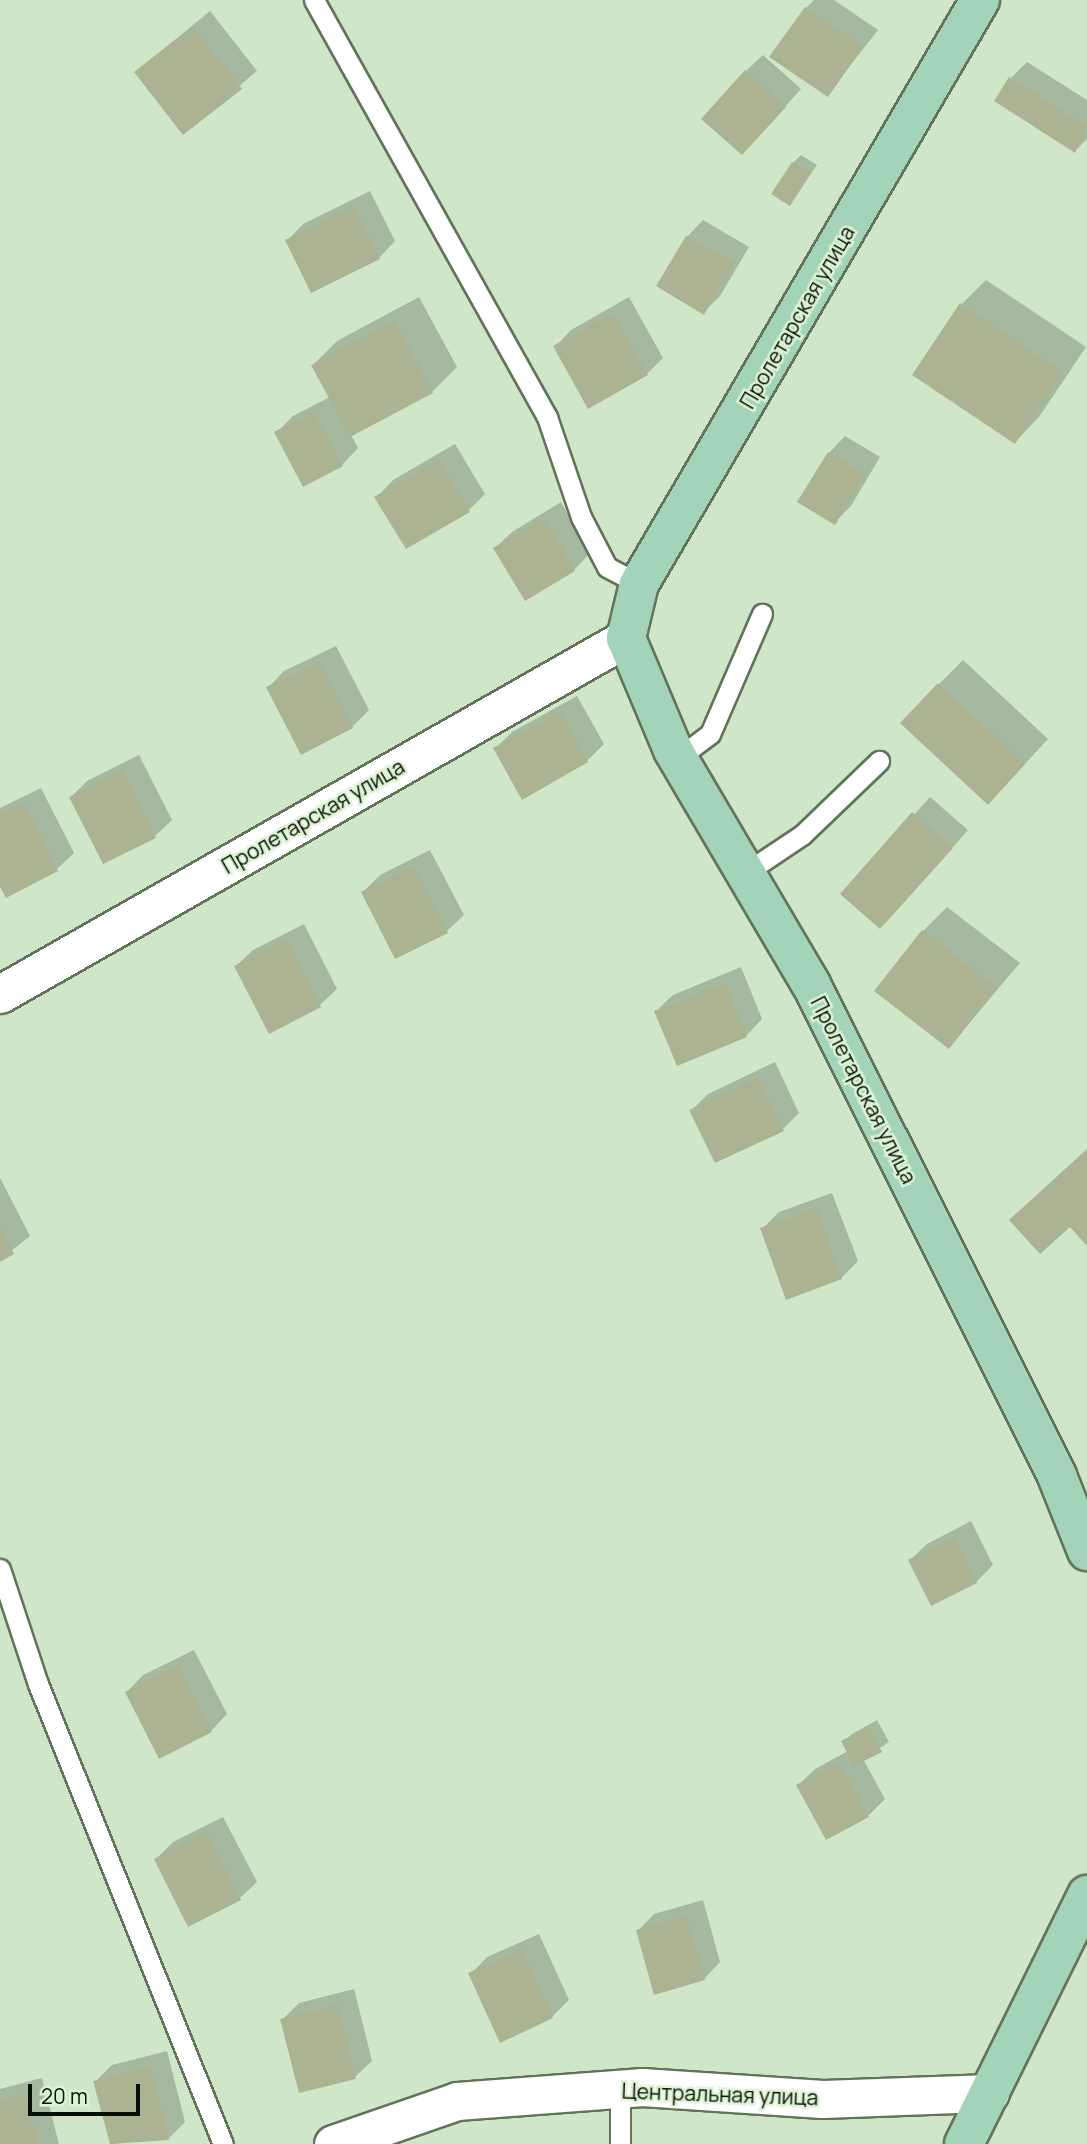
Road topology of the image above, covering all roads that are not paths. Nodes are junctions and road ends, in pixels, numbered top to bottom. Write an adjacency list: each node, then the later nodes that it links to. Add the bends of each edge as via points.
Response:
1 (314, 0): 3 (lane, via 547,417 581,517 607,567)
2 (981, 0): 3 (main road, Пролетарская улица)
3 (639, 584): 5 (main road, Пролетарская улица)
4 (762, 614): 6 (lane, via 710,734)
5 (626, 638): 6 (main road, Пролетарская улица); 9 (street, Пролетарская улица)
6 (678, 758): 8 (main road, Пролетарская улица)
7 (878, 761): 8 (lane, via 802,835)
8 (745, 873): 10 (main road, Пролетарская улица, via 811,984 1057,1476)
9 (0, 994)
10 (1087, 1550)
11 (0, 1569): 15 (lane, via 43,1697)
12 (1087, 1895): 14 (main road)
13 (620, 2089): 14 (street, Центральная улица, via 823,2099); 16 (street, Центральная улица, via 457,2101); 17 (lane)
14 (989, 2093): 18 (main road)
15 (223, 2144)
16 (333, 2144)
17 (620, 2144)
18 (964, 2144)

